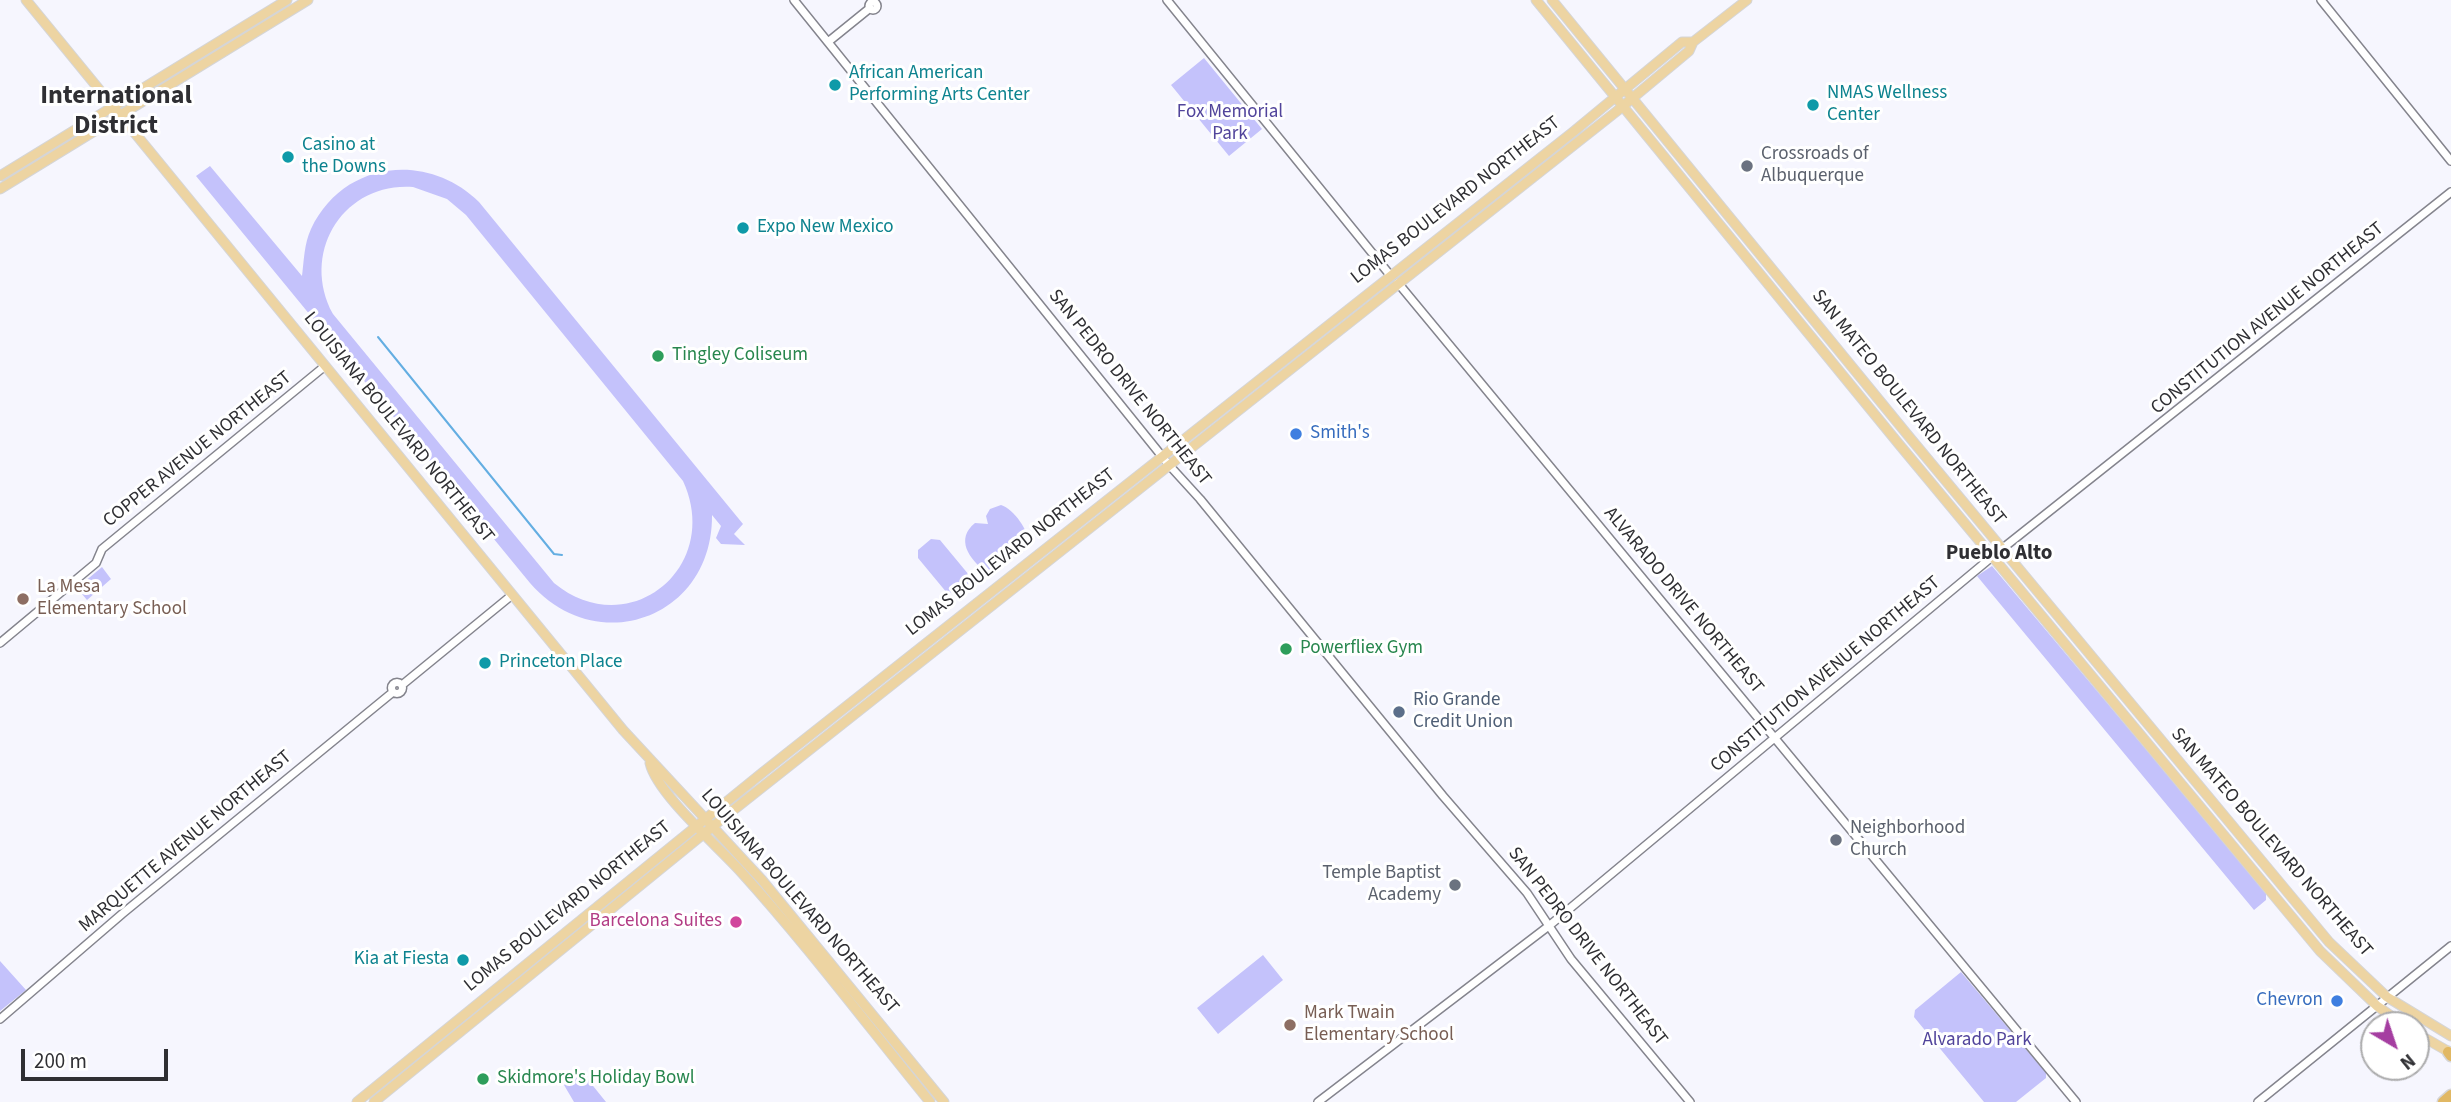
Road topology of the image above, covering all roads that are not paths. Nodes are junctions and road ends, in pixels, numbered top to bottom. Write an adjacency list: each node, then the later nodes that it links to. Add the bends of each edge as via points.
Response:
1 (26, 0): 17 (main road, LOUISIANA BOULEVARD NORTHEAST)
2 (287, 0): 17 (main road)
3 (308, 0): 17 (main road)
4 (794, 0): 11 (street, SAN PEDRO DRIVE NORTHEAST)
5 (1167, 0): 22 (street)
6 (1536, 0): 14 (main road, SAN MATEO BOULEVARD NORTHEAST)
7 (1552, 0): 13 (main road, SAN MATEO BOULEVARD NORTHEAST)
8 (1747, 0): 12 (main road, LOMAS BOULEVARD NORTHEAST)
9 (2321, 0): 18 (street)
10 (876, 4): 11 (street)
11 (828, 42): 25 (street, SAN PEDRO DRIVE NORTHEAST)
12 (1693, 42): 13 (main road, LOMAS BOULEVARD NORTHEAST, via 1682,42); 15 (main road, LOMAS BOULEVARD NORTHEAST, via 1689,51)
13 (1624, 90): 14 (main road, LOMAS BOULEVARD NORTHEAST); 15 (main road, SAN MATEO BOULEVARD NORTHEAST)
14 (1615, 98): 16 (main road, SAN MATEO BOULEVARD NORTHEAST); 22 (main road, LOMAS BOULEVARD NORTHEAST)
15 (1632, 98): 16 (main road, LOMAS BOULEVARD NORTHEAST); 27 (main road, SAN MATEO BOULEVARD NORTHEAST)
16 (1623, 106): 23 (main road, LOMAS BOULEVARD NORTHEAST); 28 (main road, SAN MATEO BOULEVARD NORTHEAST)
17 (117, 110): 19 (main road); 20 (main road); 24 (main road, LOUISIANA BOULEVARD NORTHEAST)
18 (2451, 161)
19 (0, 176)
20 (0, 189)
21 (2451, 192): 27 (street, CONSTITUTION AVENUE NORTHEAST)
22 (1390, 275): 25 (main road, LOMAS BOULEVARD NORTHEAST)
23 (1398, 283): 26 (main road, LOMAS BOULEVARD NORTHEAST); 31 (street, ALVARADO DRIVE NORTHEAST)
24 (325, 366): 29 (main road, LOUISIANA BOULEVARD NORTHEAST); 30 (street, COPPER AVENUE NORTHEAST, via 102,549 96,563)
25 (1162, 456): 26 (street, SAN PEDRO DRIVE NORTHEAST); 32 (main road, LOMAS BOULEVARD NORTHEAST)
26 (1169, 465): 33 (main road, LOMAS BOULEVARD NORTHEAST); 34 (street, SAN PEDRO DRIVE NORTHEAST)
27 (2002, 549): 28 (street, CONSTITUTION AVENUE NORTHEAST); 36 (main road, SAN MATEO BOULEVARD NORTHEAST, via 2329,942)
28 (1993, 556): 31 (street, CONSTITUTION AVENUE NORTHEAST); 37 (main road, SAN MATEO BOULEVARD NORTHEAST, via 2320,951)
29 (512, 595): 32 (main road, LOUISIANA BOULEVARD NORTHEAST, via 650,763 653,774); 39 (street, MARQUETTE AVENUE NORTHEAST, via 402,685 401,693 393,692)
30 (0, 643)
31 (1775, 738): 34 (street, CONSTITUTION AVENUE NORTHEAST); 50 (street, ALVARADO DRIVE NORTHEAST)
32 (700, 823): 33 (main road, LOUISIANA BOULEVARD NORTHEAST); 44 (main road, LOMAS BOULEVARD NORTHEAST)
33 (708, 831): 45 (main road, LOMAS BOULEVARD NORTHEAST); 46 (main road, LOUISIANA BOULEVARD NORTHEAST); 47 (main road, LOUISIANA BOULEVARD NORTHEAST, via 777,897)
34 (1550, 925): 48 (street, CONSTITUTION AVENUE NORTHEAST); 49 (street, SAN PEDRO DRIVE NORTHEAST, via 1571,958)
35 (2451, 946): 36 (street)
36 (2387, 997): 37 (street); 40 (main road, SAN MATEO BOULEVARD NORTHEAST)
37 (2377, 1006): 38 (main road, SAN MATEO BOULEVARD NORTHEAST); 51 (street)
38 (2384, 1011)
39 (0, 1019)
40 (2451, 1036)
41 (2430, 1042): 42 (main road)
42 (2450, 1054)
43 (2451, 1095): 52 (highway)
44 (357, 1102)
45 (374, 1102)
46 (930, 1102)
47 (944, 1102)
48 (1318, 1102)
49 (1690, 1102)
50 (2076, 1102)
51 (2258, 1102)
52 (2443, 1102)

